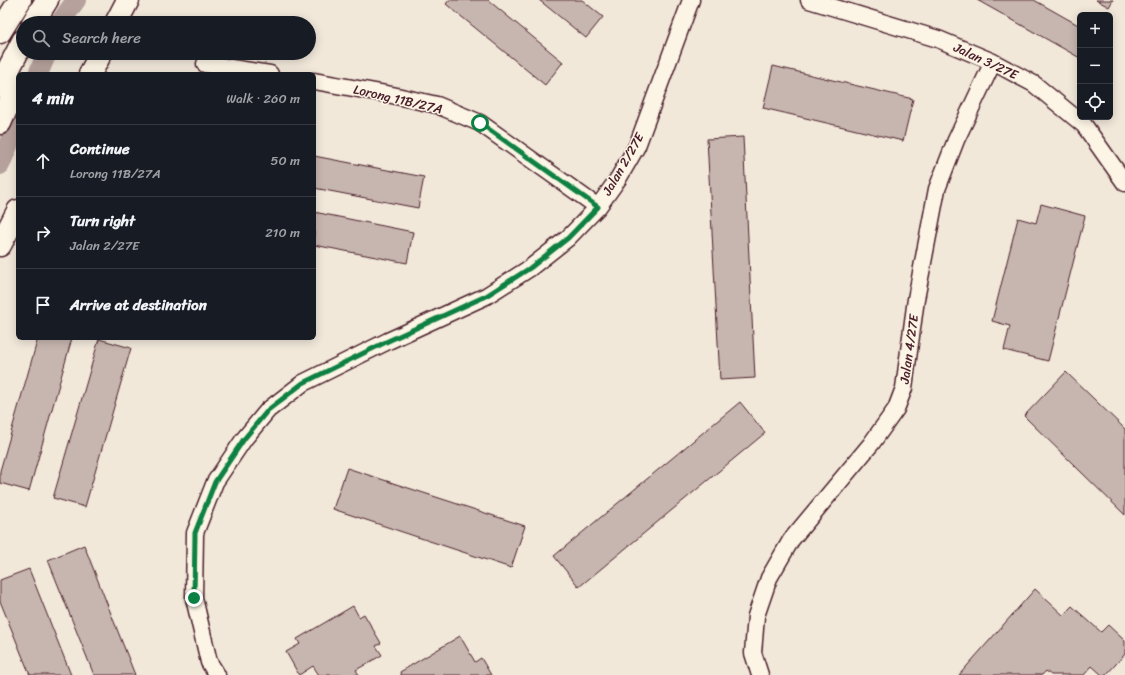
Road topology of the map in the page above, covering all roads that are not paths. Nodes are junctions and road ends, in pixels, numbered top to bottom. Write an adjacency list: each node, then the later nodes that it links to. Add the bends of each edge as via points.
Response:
1 (20, 0): 10 (highway)
2 (47, 0): 7 (highway)
3 (63, 0): 8 (highway)
4 (128, 0): 9 (highway)
5 (691, 0): 24 (street, Jalan 2/27E, via 637,146)
6 (809, 0): 14 (street, Jalan 3/27E, via 938,39)
7 (37, 16)
8 (55, 16)
9 (120, 16)
10 (0, 32)
11 (16, 55): 20 (highway)
12 (30, 60): 16 (highway)
13 (97, 60): 17 (highway)
14 (993, 62): 23 (street, Jalan 3/27E, via 1034,84 1084,125); 28 (street, Jalan 4/27E, via 956,140 937,189 916,299 904,388 896,409 871,444 791,540 769,578 756,616 753,653)
15 (205, 64): 18 (street)
16 (24, 72)
17 (91, 72)
18 (257, 72)
19 (316, 81): 24 (street, Lorong 11B/27A, via 437,105 480,123)
20 (0, 86)
21 (16, 87): 22 (highway)
22 (0, 123)
23 (1125, 183)
24 (598, 207): 27 (street, Jalan 2/27E, via 568,238 530,268 486,296 303,383 268,410 244,439 215,482 195,533 194,598 209,662)
25 (16, 215): 26 (highway)
26 (0, 245)
27 (217, 675)
28 (760, 675)

